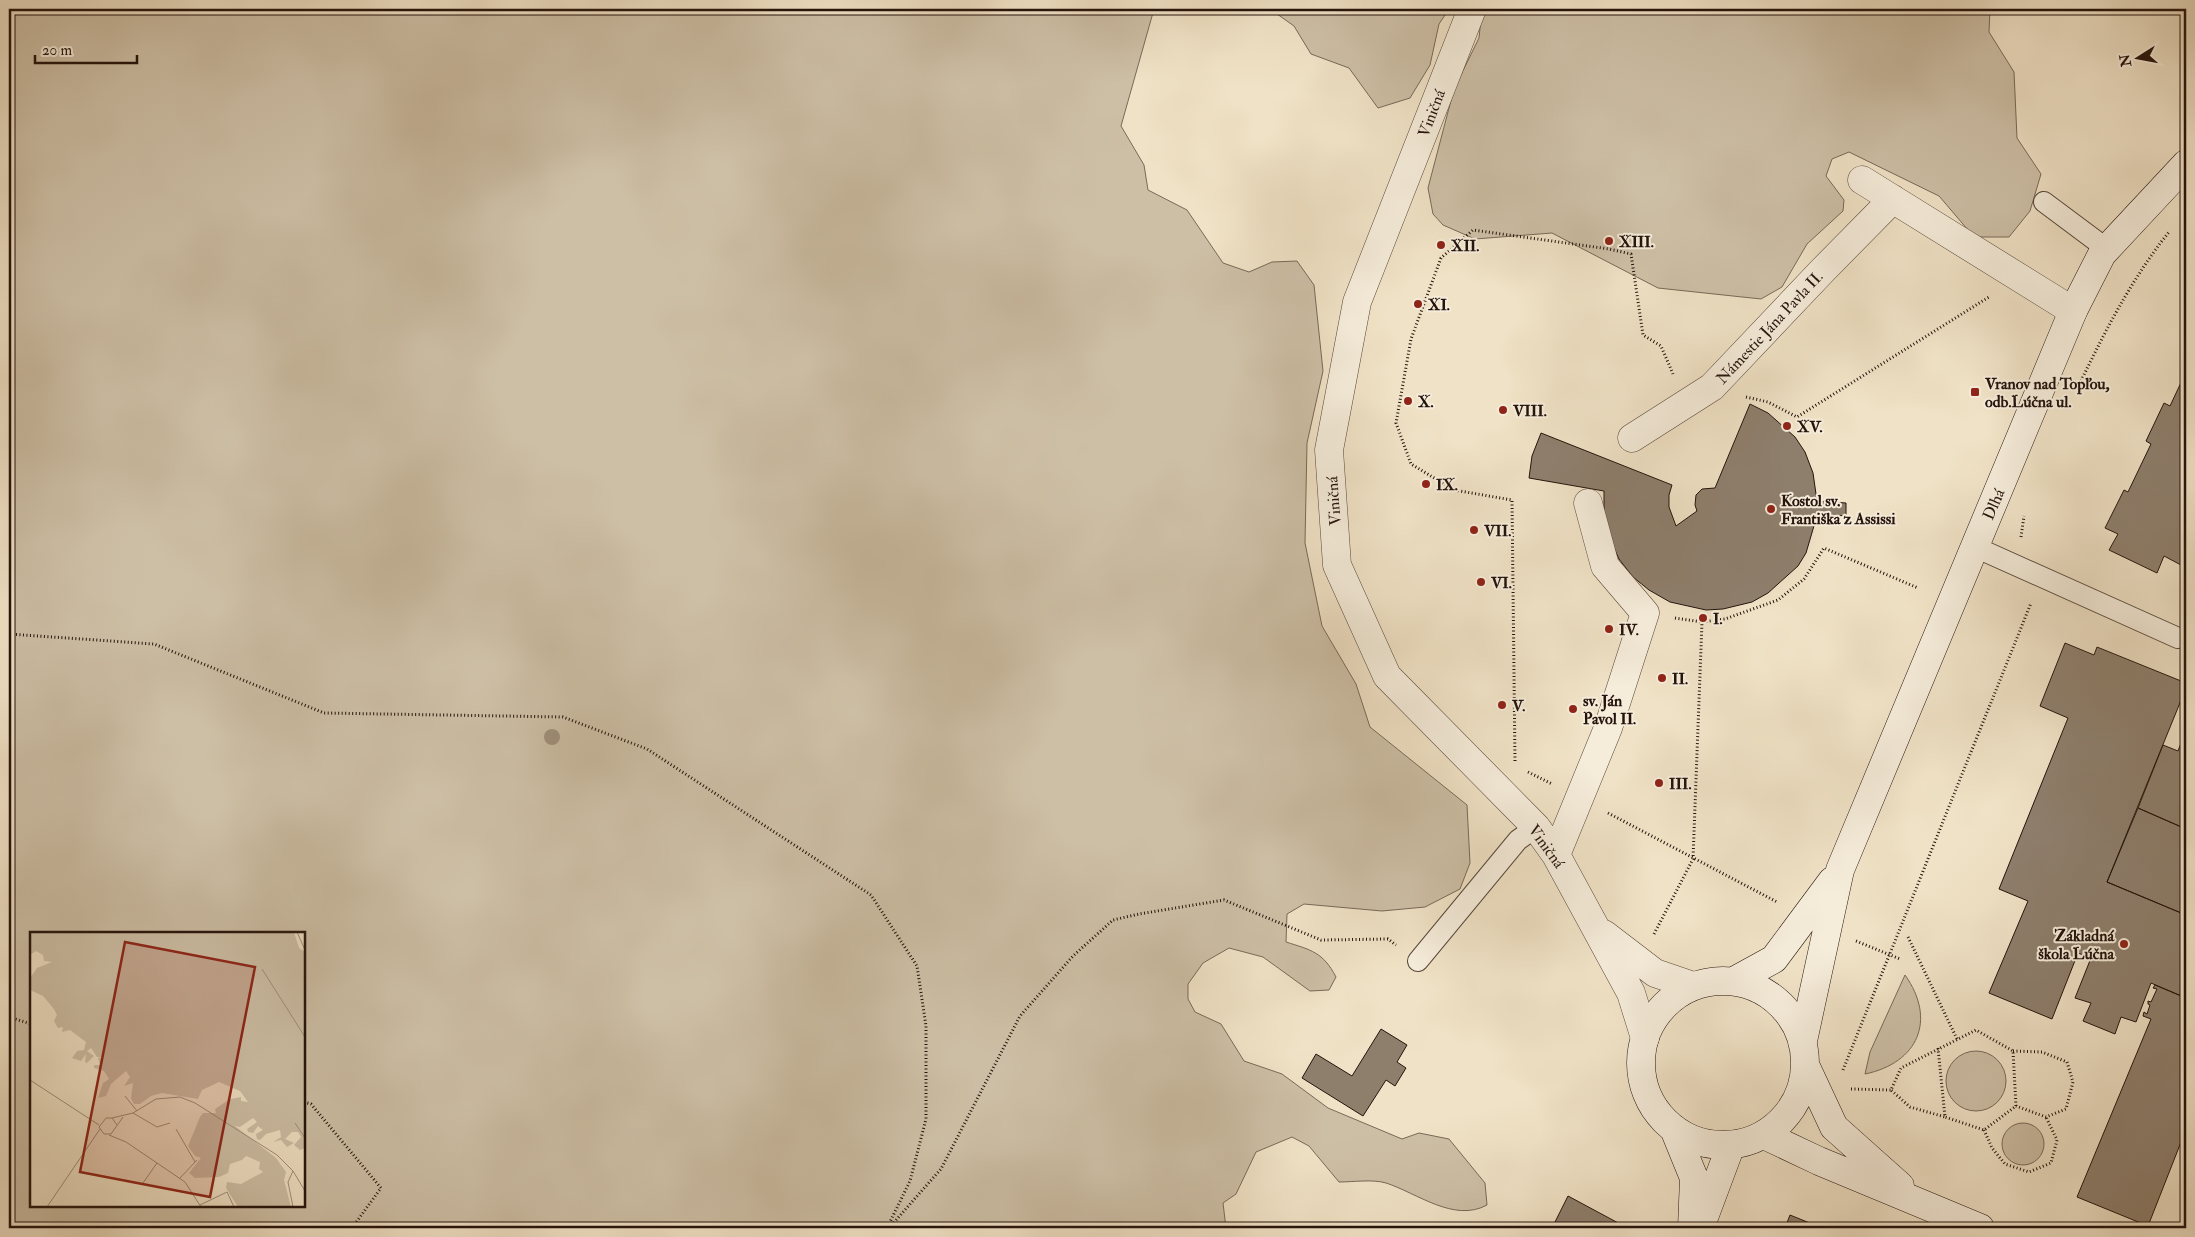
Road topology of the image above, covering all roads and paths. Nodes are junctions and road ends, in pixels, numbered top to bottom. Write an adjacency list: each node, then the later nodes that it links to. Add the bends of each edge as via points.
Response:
1 (1472, 9): 24 (street, Viničná, via 1357,302 1329,450 1337,565 1387,676)
2 (2186, 164): 7 (street, Dlhá)
3 (1862, 180): 4 (street)
4 (1893, 199): 8 (street); 13 (street, Námestie Jána Pavla II., via 1712,387)
5 (2044, 202): 7 (lane)
6 (2174, 226): 11 (path, via 2156,248 2108,325)
7 (2106, 249): 9 (street, Dlhá)
8 (2019, 278): 9 (street); 12 (path)
9 (2073, 311): 16 (street, Dlhá)
10 (1674, 378): 21 (path, via 1661,346 1643,335 1631,254 1473,230 1441,258 1411,339 1396,423 1411,464 1454,490 1512,500)
11 (2078, 387)
12 (1797, 417)
13 (1632, 438)
14 (1588, 503): 23 (street, via 1605,566 1645,612 1608,728)
15 (2025, 511): 17 (path)
16 (1974, 547): 17 (lane); 27 (street, Dlhá)
17 (2021, 568): 20 (lane); 33 (path, via 2032,604)
18 (1918, 588): 26 (path, via 1824,548 1804,579 1778,600 1725,619 1702,622)
19 (9, 634): 58 (path, via 154,644 324,713 563,717 646,749 871,895 917,966 926,1026 926,1119 910,1181)
20 (2178, 638)
21 (1515, 766)
22 (1523, 770): 23 (path)
23 (1579, 797): 25 (street); 26 (path)
24 (1536, 827): 25 (street, Viničná); 35 (lane, via 1518,840)
25 (1556, 854): 29 (street, Viničná)
26 (1693, 859): 28 (path); 30 (path)
27 (1840, 870): 36 (street, via 1774,959); 44 (street)
28 (1783, 905)
29 (1597, 928): 37 (street, via 1655,973); 40 (street, Viničná, via 1631,993)
30 (1653, 937)
31 (1908, 937): 41 (path)
32 (1852, 939): 33 (path)
33 (1890, 955): 34 (path); 45 (path)
34 (1900, 959)
35 (1418, 961): 58 (path, via 1388,939 1321,940 1224,900 1113,920 1073,956 1020,1016 941,1169)
36 (1734, 981): 37 (street, via 1713,981); 44 (street, via 1757,988 1777,1000 1793,1019)
37 (1693, 986): 40 (street, via 1672,998 1656,1016)
38 (9, 1017): 39 (path)
39 (30, 1024)
40 (1645, 1038): 52 (street, via 1642,1078 1659,1115)
41 (1957, 1039): 42 (path); 43 (path, via 1976,1030)
42 (1938, 1048): 47 (path, via 1901,1068); 50 (path)
43 (2013, 1051): 49 (path); 51 (path, via 2042,1052 2067,1062 2073,1082 2066,1108)
44 (1804, 1054): 54 (street, via 1802,1087 1794,1106); 56 (street, via 1834,1128)
45 (1842, 1072)
46 (1848, 1089): 47 (path)
47 (1891, 1090): 50 (path, via 1910,1107)
48 (305, 1102): 57 (path, via 311,1104 380,1188)
49 (2016, 1106): 51 (path); 53 (path)
50 (1945, 1117): 53 (path)
51 (2046, 1117): 53 (path, via 2057,1140 2051,1163 2029,1172 2005,1164 1992,1148)
52 (1674, 1129): 55 (street, via 1711,1145); 59 (street, via 1694,1178)
53 (1984, 1130)
54 (1764, 1135): 55 (street); 56 (street)
55 (1731, 1145): 60 (street)
56 (1916, 1201): 61 (street)
57 (352, 1228)
58 (888, 1228)
59 (1692, 1228)
60 (1700, 1228)
61 (1980, 1228)

